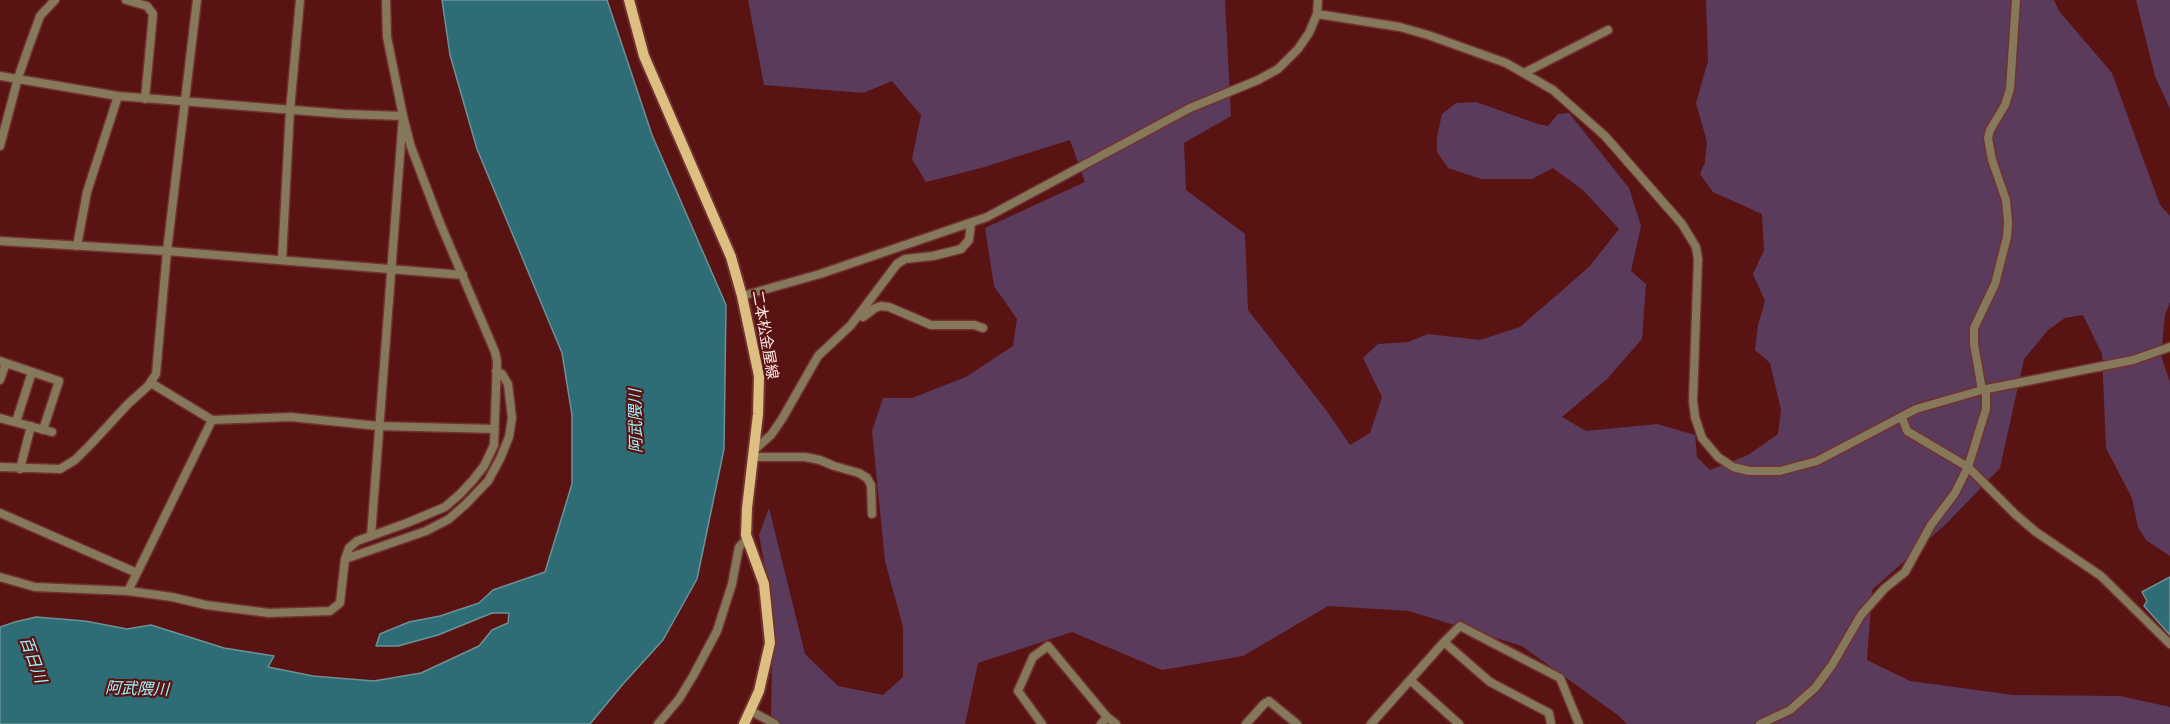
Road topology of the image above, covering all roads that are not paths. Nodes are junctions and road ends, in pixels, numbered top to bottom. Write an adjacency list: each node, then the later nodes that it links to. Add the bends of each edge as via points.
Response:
1 (55, 0): 13 (street, via 40,16)
2 (126, 0): 15 (street, via 147,6 153,14)
3 (197, 0): 16 (street)
4 (300, 0): 17 (street)
5 (386, 0): 18 (street, via 387,37)
6 (629, 0): 27 (main road, 二本松金屋線, via 644,56 731,257)
7 (1318, 0): 9 (street)
8 (2016, 0): 36 (street, via 2010,89 1988,138 2006,200 2008,222 1995,284 1974,328)
9 (1317, 15): 11 (street, via 1400,27 1506,63); 20 (street, via 1298,49 1278,69 1181,113 1020,201)
10 (1608, 30): 11 (street)
11 (1524, 73): 37 (street, via 1568,102 1605,136 1690,236 1698,260 1695,417 1702,438 1718,457 1741,469 1780,471 1817,461)
12 (0, 76): 13 (street)
13 (18, 78): 14 (street); 19 (street)
14 (118, 96): 15 (street); 22 (street, via 90,182)
15 (145, 99): 16 (street)
16 (186, 102): 17 (street); 23 (street)
17 (290, 110): 18 (street); 24 (street)
18 (403, 116): 25 (street); 26 (street, via 411,147)
19 (0, 146)
20 (971, 223): 27 (street); 28 (street, via 969,240 961,249 905,259 897,264)
21 (0, 242): 22 (street)
22 (77, 246): 23 (street)
23 (167, 251): 24 (street); 35 (street, via 157,370)
24 (282, 260): 25 (street)
25 (392, 270): 26 (street); 42 (street)
26 (463, 275): 32 (street, via 495,352)
27 (742, 296): 44 (main road, 二本松金屋線, via 759,376)
28 (855, 321): 29 (street, via 881,306 931,325); 44 (street, via 818,356 782,419)
29 (983, 328)
30 (2170, 347): 36 (street, via 2133,360)
31 (3, 362): 33 (street); 34 (street)
32 (496, 371): 43 (street); 52 (street, via 508,384 512,418 501,459 488,481 449,519)
33 (32, 372): 40 (street); 41 (street, via 59,381 48,431)
34 (0, 380)
35 (151, 383): 39 (street); 47 (street, via 75,460 60,469)
36 (1984, 390): 37 (street, via 1916,409); 46 (street, via 1986,409)
37 (1902, 417): 46 (street, via 1907,431)
38 (0, 418): 40 (street)
39 (212, 420): 42 (street, via 291,417); 53 (street)
40 (15, 422): 41 (street)
41 (31, 426): 47 (street)
42 (378, 426): 43 (street); 50 (street)
43 (495, 429): 50 (street, via 494,445 484,466 445,507)
44 (754, 454): 49 (street, via 805,457 859,473 871,485); 51 (main road, 二本松金屋線)
45 (0, 467): 47 (street)
46 (1968, 467): 57 (street, via 2036,532 2101,576); 72 (street, via 1905,572 1861,615 1815,688 1790,710)
47 (20, 469)
48 (0, 513): 53 (street)
49 (872, 514)
50 (371, 536): 52 (street, via 349,548)
51 (747, 539): 59 (main road, 二本松金屋線, via 764,584 770,643); 62 (street, via 739,547 717,631 679,699)
52 (345, 559): 55 (street, via 340,603 330,611 268,613)
53 (137, 573): 55 (street)
54 (0, 577): 55 (street, via 35,587)
55 (128, 591)
56 (1444, 642): 58 (street); 70 (street, via 1490,682 1549,713); 71 (street, via 1460,626 1560,678)
57 (2170, 644)
58 (1410, 680): 61 (street); 69 (street)
59 (751, 711): 63 (main road, 二本松金屋線); 64 (street)
60 (1104, 721): 65 (street, via 1048,646 1034,657 1018,691); 66 (street)
61 (1373, 723)
62 (658, 724)
63 (744, 724)
64 (775, 724)
65 (1042, 724)
66 (1116, 724)
67 (1246, 724): 68 (street, via 1269,701)
68 (1297, 724)
69 (1459, 724)
70 (1551, 724)
71 (1579, 724)
72 (1760, 724)

